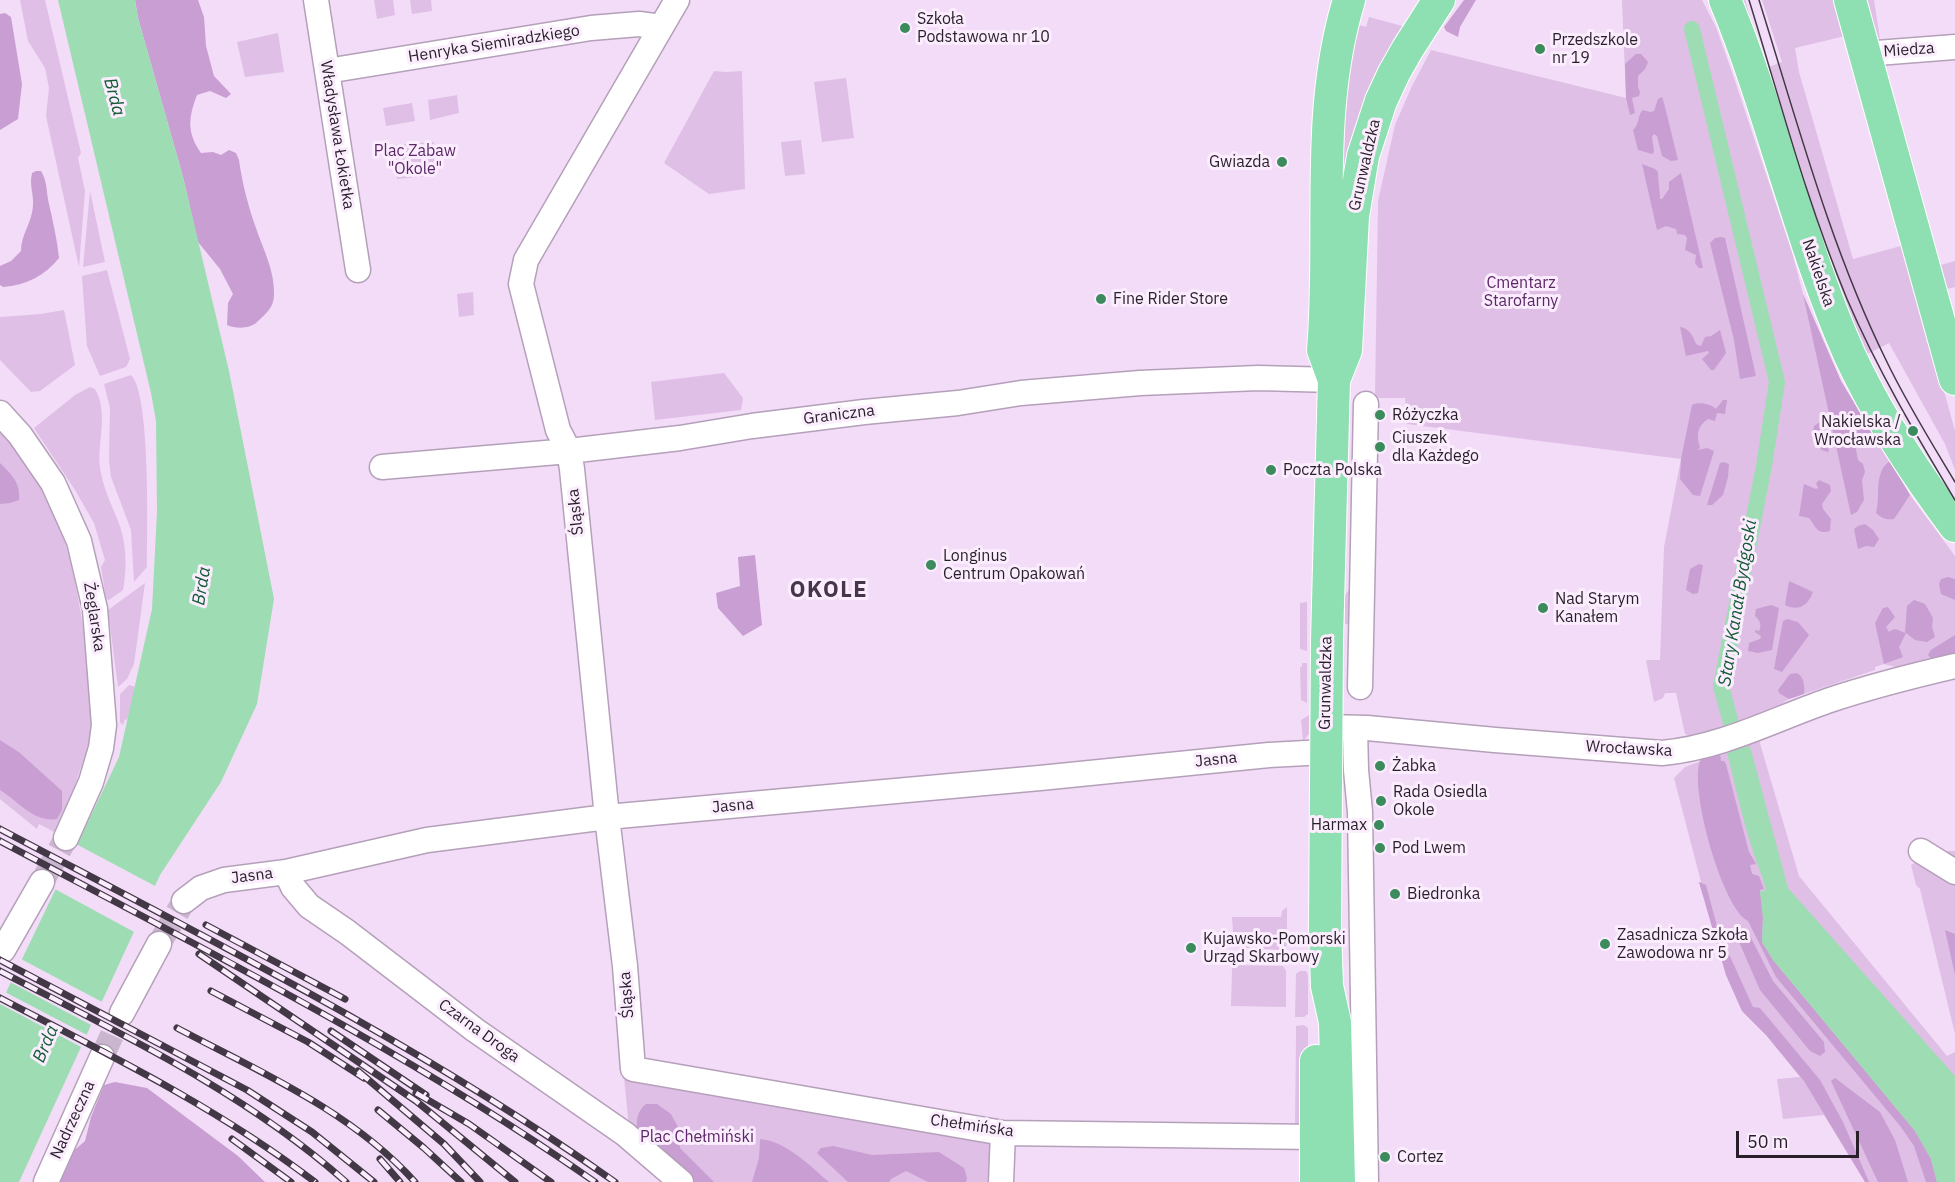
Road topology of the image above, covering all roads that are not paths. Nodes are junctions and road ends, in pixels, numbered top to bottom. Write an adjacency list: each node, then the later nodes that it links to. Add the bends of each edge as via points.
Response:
1 (316, 0): 10 (street, Władysława Łokietka)
2 (677, 0): 7 (street, Śląska)
3 (1348, 0): 13 (main road, Grunwaldzka, via 1331,77 1327,142 1323,350)
4 (1439, 0): 13 (main road, Grunwaldzka, via 1394,73 1363,156 1353,216 1346,350)
5 (1725, 0): 18 (main road, Nakielska, via 1843,340 1892,434)
6 (1850, 0): 9 (main road)
7 (661, 27): 10 (street, Henryka Siemiradzkiego, via 639,24 591,28); 16 (street, Śląska, via 526,260 521,284 558,430)
8 (1955, 47): 9 (street, Miedza)
9 (1864, 54): 12 (main road)
10 (327, 71): 11 (street, Władysława Łokietka)
11 (358, 270)
12 (1955, 379)
13 (1334, 380): 16 (street, Graniczna, via 1258,378 1021,393); 19 (main road, Grunwaldzka)
14 (1365, 404): 20 (street)
15 (0, 413): 26 (street, Żeglarska, via 21,435 53,483 80,541 95,609 104,724 101,748 91,782)
16 (569, 451): 17 (street, Graniczna); 25 (street, Śląska)
17 (382, 467)
18 (1955, 526)
19 (1328, 582): 20 (street); 23 (main road, Grunwaldzka)
20 (1362, 583): 22 (street)
21 (1955, 666): 23 (street, Wrocławska, via 1828,701 1753,731 1684,751)
22 (1360, 687)
23 (1335, 736): 24 (street, Wrocławska); 34 (main road, Grunwaldzka); 45 (street, Grunwaldzka, via 1356,770 1360,812)
24 (1291, 753): 25 (street, Jasna)
25 (607, 817): 28 (street, Jasna, via 427,840); 37 (street, Śląska)
26 (66, 838)
27 (1921, 851): 29 (street)
28 (286, 872): 31 (street, Jasna, via 215,882); 41 (street, Czarna Droga, via 309,906 475,1030 625,1134)
29 (1955, 872)
30 (42, 882): 33 (street)
31 (184, 901)
32 (159, 944): 35 (street)
33 (3, 950)
34 (1327, 986): 39 (main road, Grunwaldzka, via 1317,1022); 44 (main road, Grunwaldzka, via 1335,1022)
35 (122, 1013)
36 (102, 1057): 40 (street, Nadrzeczna)
37 (633, 1069): 38 (street, Chełmińska)
38 (1003, 1133): 39 (street, Chełmińska); 42 (street)
39 (1316, 1137): 43 (main road, Grunwaldzka)
40 (46, 1182)
41 (681, 1182)
42 (1001, 1182)
43 (1316, 1182)
44 (1339, 1182)
45 (1366, 1182)

